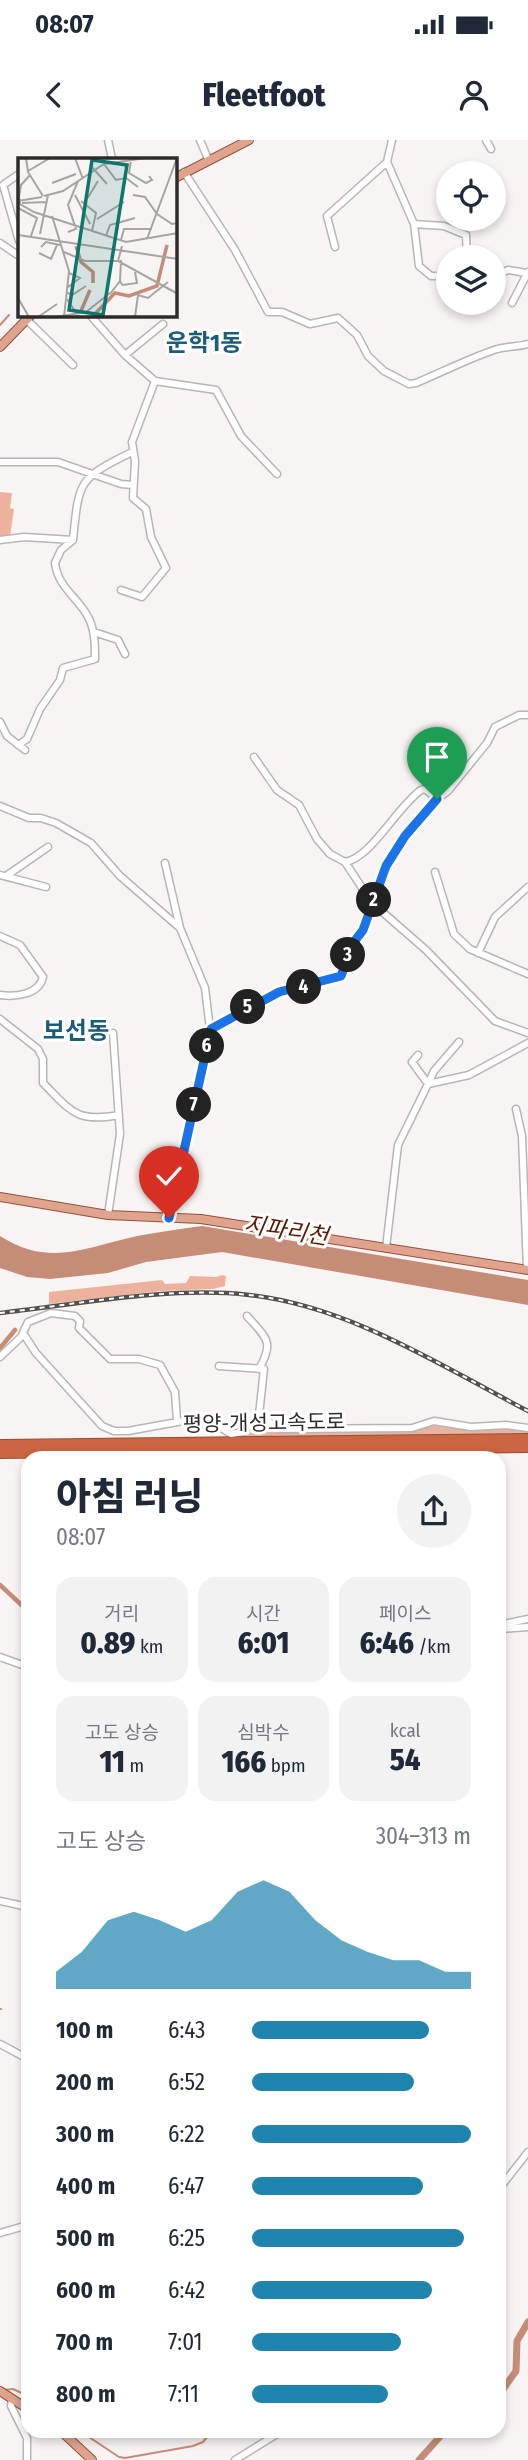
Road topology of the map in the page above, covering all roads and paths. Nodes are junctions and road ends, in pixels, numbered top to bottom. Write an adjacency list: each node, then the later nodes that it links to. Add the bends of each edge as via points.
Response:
1 (108, 140): 7 (street)
2 (200, 140): 8 (street)
3 (249, 140): 8 (main road)
4 (392, 140): 9 (street)
5 (486, 140): 6 (street)
6 (491, 149)
7 (112, 158)
8 (208, 159): 10 (main road)
9 (387, 162): 14 (street); 18 (street, via 327,216)
10 (184, 172): 12 (main road); 27 (street, via 235,250 268,312 282,312 310,324 338,318 357,335 368,356 392,375 416,383 498,348)
11 (18, 175): 13 (street, via 4,182)
12 (177, 177)
13 (2, 190): 15 (street)
14 (414, 224): 17 (street, via 444,226 466,235); 22 (street, via 419,266)
15 (18, 238)
16 (0, 243): 19 (street)
17 (466, 245)
18 (335, 247)
19 (18, 255)
20 (506, 271): 21 (street)
21 (527, 273): 23 (street)
22 (436, 276)
23 (512, 303)
24 (29, 317): 28 (main road); 30 (street)
25 (92, 317): 29 (street)
26 (163, 324): 29 (street)
27 (528, 344)
28 (0, 347)
29 (125, 355): 31 (street)
30 (73, 365)
31 (155, 381): 32 (street); 35 (street, via 216,390 241,436)
32 (132, 452): 34 (street); 36 (street)
33 (0, 461): 34 (street, via 58,461)
34 (90, 474): 36 (street); 38 (street, via 78,494)
35 (277, 474)
36 (133, 485): 39 (street, via 133,498 146,509 151,537 166,568 142,597)
37 (0, 540): 38 (street)
38 (73, 540): 40 (street, via 55,565 66,593 85,613)
39 (121, 590)
40 (94, 632): 41 (street, via 118,640); 44 (street, via 96,659 63,668 27,739)
41 (125, 654)
42 (528, 715): 47 (street, via 495,727 487,743)
43 (0, 722): 44 (street)
44 (18, 745): 45 (street)
45 (24, 750)
46 (254, 757): 50 (street, via 278,790 299,805 317,839)
47 (437, 799): 50 (street, via 425,789 412,797 369,850); 56 (street, via 386,866)
48 (0, 806): 57 (street, via 56,823 91,843 125,881)
49 (48, 847): 53 (street)
50 (345, 862): 56 (street)
51 (165, 863): 57 (street)
52 (435, 872): 59 (street, via 450,928)
53 (3, 875): 54 (street)
54 (46, 887)
55 (528, 887): 59 (street, via 495,917)
56 (372, 903): 63 (street, via 338,978 279,992); 65 (street, via 495,1021)
57 (180, 928): 63 (street, via 205,988)
58 (0, 936): 61 (street, via 20,945 44,977 33,991)
59 (478, 953): 60 (street)
60 (528, 974)
61 (0, 995)
62 (0, 1019): 71 (street, via 38,1049 43,1083 67,1111 94,1119)
63 (211, 1029): 74 (street)
64 (113, 1033): 71 (street)
65 (528, 1033)
66 (459, 1042): 69 (street)
67 (528, 1043): 69 (street, via 469,1075)
68 (418, 1055): 69 (street, via 412,1062)
69 (428, 1084): 75 (street, via 398,1145)
70 (516, 1109): 76 (street, via 522,1136)
71 (119, 1115): 73 (street)
72 (0, 1197): 73 (main road)
73 (108, 1215): 74 (main road)
74 (169, 1218): 75 (main road)
75 (386, 1248): 76 (main road)
76 (528, 1270)
77 (247, 1315): 81 (street, via 268,1341)
78 (23, 1333): 79 (street); 83 (street, via 102,1426 128,1431); 83 (street, via 25,1325 39,1317 75,1315 79,1328 110,1359 160,1365 176,1392)
79 (0, 1357)
80 (219, 1366): 81 (street)
81 (259, 1369): 82 (street, via 264,1369)
82 (259, 1415): 83 (street, via 236,1434 218,1426); 84 (street, via 280,1429 412,1428 434,1421 471,1427 506,1424)
83 (177, 1421)
84 (527, 1440): 85 (highway, 평양-개성고속도로); 86 (highway, 평양-개성고속도로)
85 (0, 1445)
86 (81, 1451)
87 (21, 1452): 88 (highway, 평양-개성고속도로)
88 (0, 1453)
89 (528, 1619): 90 (street)
90 (506, 1624)
91 (528, 1627): 92 (street)
92 (506, 1629)
93 (0, 1657): 94 (street)
94 (21, 1664)
95 (0, 1902): 96 (street)
96 (21, 1906)
97 (0, 2044): 98 (street)
98 (21, 2055)
99 (527, 2156): 100 (street)
100 (506, 2181)
101 (21, 2227): 102 (street)
102 (0, 2233)
103 (2, 2393): 104 (main road)
104 (12, 2399): 105 (main road); 106 (street)
105 (21, 2405)
106 (21, 2426)
107 (27, 2438): 110 (street)
108 (68, 2438): 111 (main road)
109 (271, 2438): 112 (street)
110 (27, 2460)
111 (92, 2460)
112 (235, 2460)

